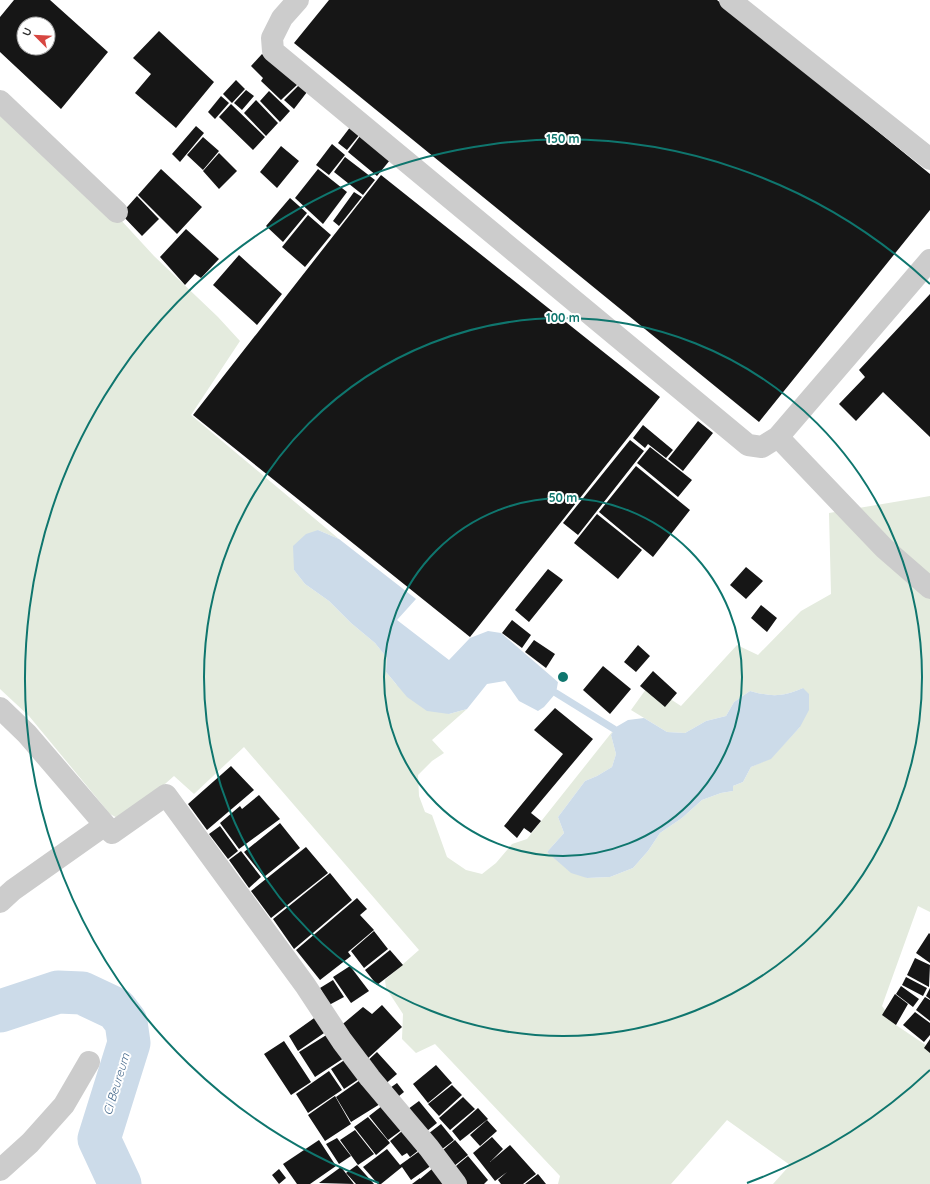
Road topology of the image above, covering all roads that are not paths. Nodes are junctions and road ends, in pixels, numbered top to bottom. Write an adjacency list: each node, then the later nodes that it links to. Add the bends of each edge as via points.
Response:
1 (298, 0): 7 (street, via 282,18 272,38 273,51 748,445 762,447)
2 (730, 0): 4 (street)
3 (0, 101): 5 (street)
4 (930, 159)
5 (117, 212)
6 (930, 260): 7 (street)
7 (778, 438): 8 (street, via 884,548)
8 (930, 588)
9 (0, 708): 10 (street, via 27,734)
10 (105, 825): 11 (street); 14 (street, via 112,833 166,795 305,985 342,1041)
11 (0, 902)
12 (89, 1062): 13 (street, via 64,1105 30,1143)
13 (0, 1170)
14 (456, 1184)

